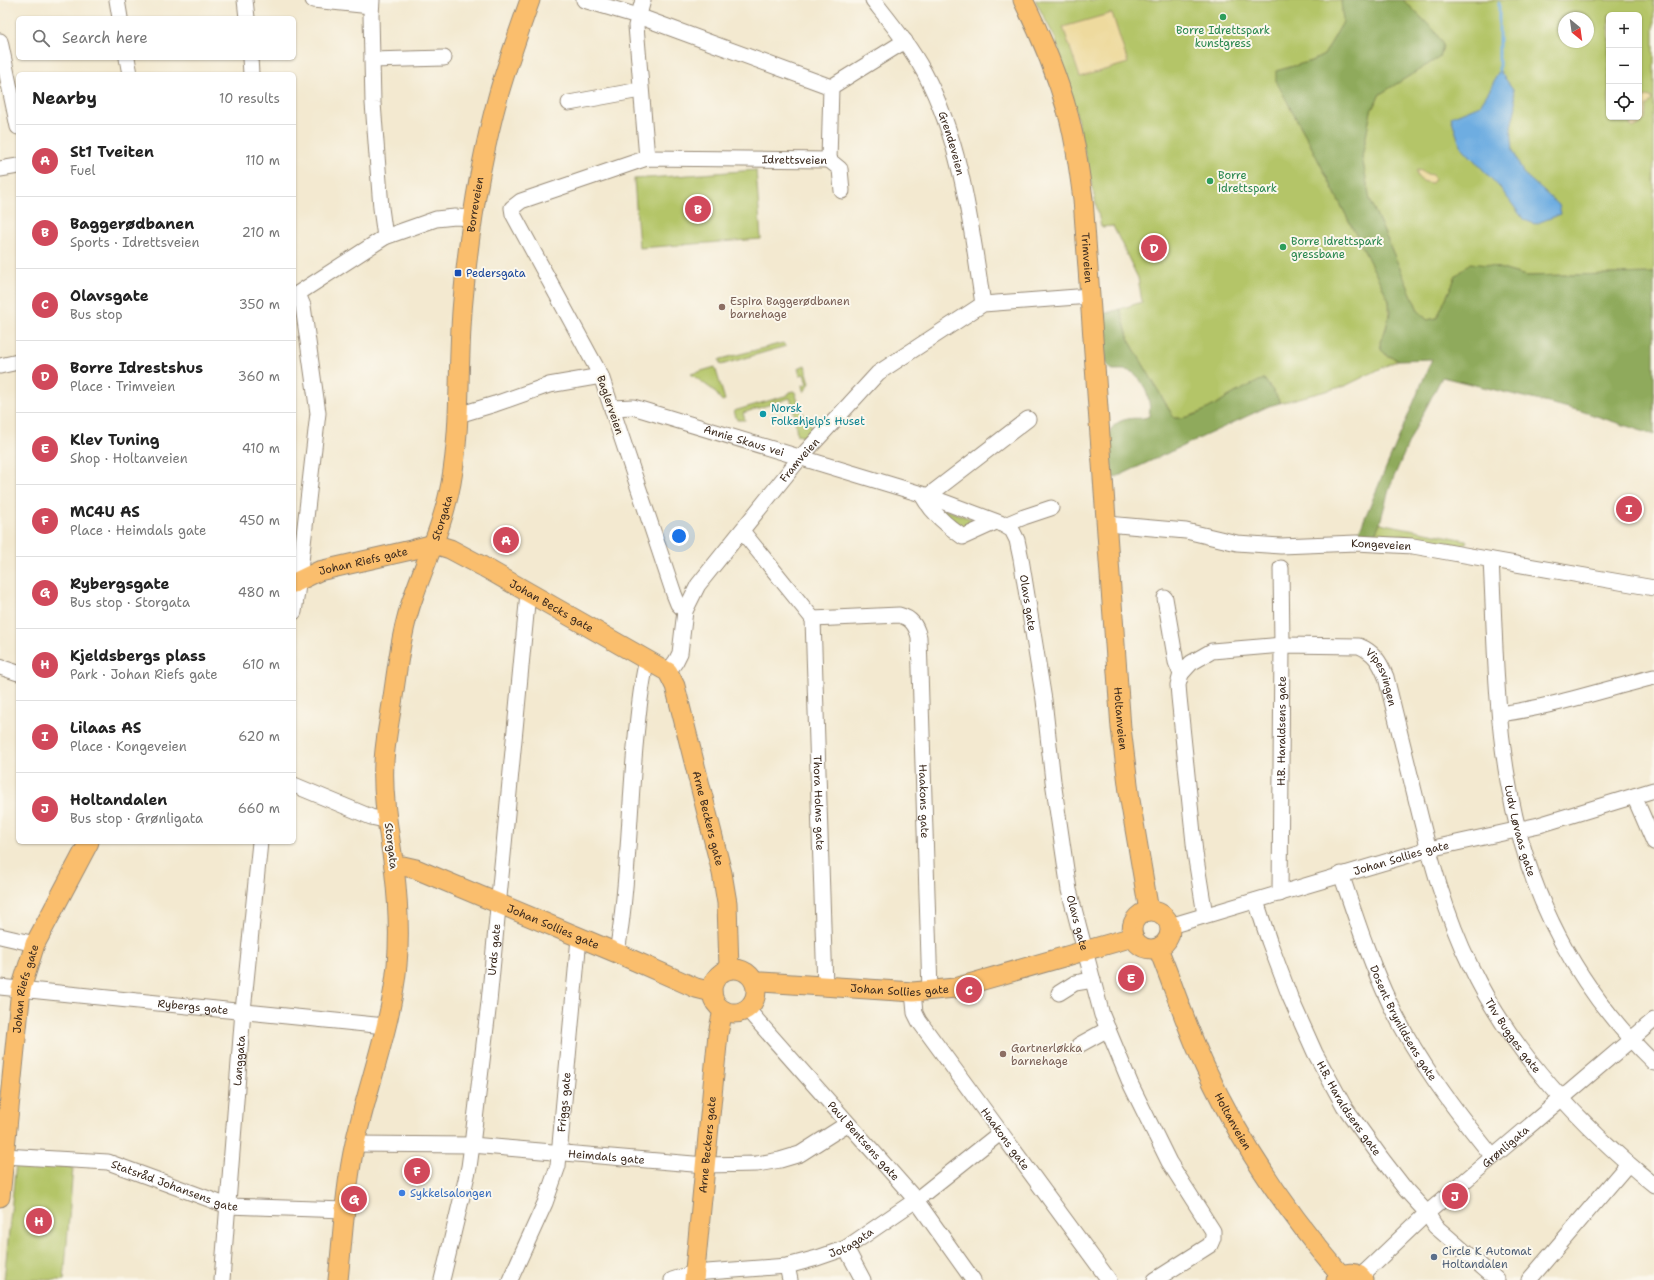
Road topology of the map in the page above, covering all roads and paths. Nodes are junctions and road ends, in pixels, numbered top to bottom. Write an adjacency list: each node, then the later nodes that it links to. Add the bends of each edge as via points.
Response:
1 (117, 0): 10 (street)
2 (245, 0): 11 (street)
3 (313, 0): 9 (street)
4 (530, 0): 31 (main road, Borreveien, via 489,133)
5 (584, 0): 12 (street)
6 (643, 0): 12 (street)
7 (873, 0): 14 (street, Grendeveien)
8 (1023, 0): 34 (main road, Trimveien, via 1048,55 1068,115 1083,199)
9 (372, 3): 18 (street)
10 (120, 16)
11 (246, 16)
12 (638, 16): 21 (street); 22 (street, via 636,26)
13 (0, 41): 24 (street)
14 (905, 41): 21 (street); 35 (street, Grendeveien, via 924,72 943,114 968,207)
15 (444, 58): 18 (street)
16 (127, 60): 19 (street)
17 (250, 60): 20 (street)
18 (372, 60): 32 (street, via 378,179)
19 (130, 72)
20 (251, 72)
21 (831, 87): 26 (street, Idrettsveien)
22 (640, 90): 23 (street); 25 (street)
23 (569, 103)
24 (16, 117)
25 (647, 158): 26 (street, Idrettsveien); 30 (street, Idrettsveien, via 521,201)
26 (828, 160): 29 (street, via 840,169)
27 (16, 166): 28 (street)
28 (0, 169)
29 (842, 191)
30 (512, 208): 38 (street, Baglerveien)
31 (473, 218): 32 (street, via 436,219); 40 (main road, Borreveien, via 460,333)
32 (385, 238): 33 (street)
33 (296, 295): 51 (street, via 304,306 318,413)
34 (1090, 296): 35 (street, Framveien); 46 (main road, Trimveien)
35 (983, 304): 42 (street, Framveien, via 878,373)
36 (16, 362): 37 (street)
37 (0, 366)
38 (600, 376): 39 (street, Baglerveien); 40 (street, via 549,385)
39 (612, 408): 42 (street, Annie Skaus vei, via 634,407); 56 (street, Baglerveien, via 674,594 678,604)
40 (458, 415): 48 (main road, Storgata, via 451,486)
41 (1028, 419): 43 (street)
42 (800, 458): 43 (street, Annie Skaus vei); 47 (street, Framveien)
43 (925, 496): 45 (street, Annie Skaus vei); 45 (street, via 932,511 963,538)
44 (1051, 508): 45 (street)
45 (1001, 523): 88 (street, Olavs gate, via 1012,530 1021,559 1044,700 1069,890)
46 (1107, 524): 49 (street, Kongeveien, via 1186,532 1237,543 1281,546 1356,543 1413,546); 80 (main road, Holtanveien, via 1121,728 1130,800)
47 (742, 531): 56 (street, Framveien, via 698,585); 57 (street)
48 (434, 544): 51 (main road, Johan Riefs gate, via 320,571); 54 (main road, Johan Becks gate, via 456,552); 69 (main road, Storgata, via 406,620 396,675 384,763)
49 (1491, 560): 52 (street, Kongeveien); 65 (street, Ludv Løvaas gate)
50 (1281, 568): 58 (street, H.B. Haraldsens gate)
51 (297, 581): 53 (street)
52 (1654, 588)
53 (296, 591)
54 (528, 593): 59 (main road, Johan Becks gate); 79 (street, Urds gate)
55 (1165, 598): 63 (street, via 1176,662)
56 (685, 611): 62 (street, Framveien, via 680,653)
57 (813, 619): 93 (street, Thora Holms gate); 97 (street, Haakons gate, via 899,615 906,617 915,625 919,637)
58 (1282, 645): 63 (street, Vipesvingen, via 1212,651 1191,663); 74 (street, Vipesvingen, via 1359,646 1376,656 1386,677); 77 (street, H.B. Haraldsens gate)
59 (647, 660): 62 (main road, Johan Becks gate); 89 (street, via 641,683 623,914)
60 (0, 666): 61 (street)
61 (16, 672)
62 (668, 672): 90 (main road, Arne Beckers gate, via 675,686 722,873 727,903)
63 (1181, 674): 81 (street, via 1178,691 1195,853)
64 (1654, 677): 65 (street, via 1552,704)
65 (1500, 714): 70 (street, Ludv Løvaas gate, via 1508,780)
66 (296, 786): 69 (street, via 371,817)
67 (1654, 790): 68 (street, Johan Sollies gate)
68 (1634, 796): 70 (street, Johan Sollies gate, via 1539,825); 71 (street)
69 (387, 818): 75 (main road, Storgata)
70 (1518, 828): 74 (street, Johan Sollies gate); 105 (street, Ludv Løvaas gate, via 1531,875 1546,912 1565,948 1598,1000)
71 (1654, 842)
72 (87, 844): 86 (main road, Johan Riefs gate)
73 (260, 844): 101 (street, Langgata)
74 (1429, 849): 76 (street, Johan Sollies gate); 108 (street, Thv Bugges gate, via 1448,914 1471,967 1505,1028)
75 (394, 866): 79 (main road, Johan Sollies gate, via 416,869); 103 (main road, Storgata, via 399,945 396,975)
76 (1341, 874): 77 (street, Johan Sollies gate); 115 (street, Dosent Brynildsens gate, via 1366,949 1390,1005 1421,1061 1456,1112)
77 (1280, 894): 78 (street, Johan Sollies gate)
78 (1256, 901): 81 (street, Johan Sollies gate); 123 (street, H.B. Haraldsens gate, via 1290,997 1315,1053 1344,1106 1406,1190)
79 (498, 903): 85 (main road, Johan Sollies gate); 112 (street, Urds gate)
80 (1149, 910): 82 (main road, via 1160,912); 84 (main road, via 1136,918 1132,927)
81 (1205, 915): 82 (street, Johan Sollies gate)
82 (1170, 926): 87 (main road, via 1169,937)
83 (0, 936): 86 (street)
84 (1133, 937): 87 (main road, via 1143,947); 88 (main road, Johan Sollies gate)
85 (579, 938): 89 (main road, Johan Sollies gate); 113 (street, Friggs gate)
86 (35, 944): 95 (main road, Johan Riefs gate)
87 (1158, 948): 127 (main road, Holtanveien, via 1204,1067 1236,1128 1271,1186)
88 (1085, 950): 91 (street, Olavs gate); 97 (main road, Johan Sollies gate, via 955,988)
89 (617, 953): 96 (main road, Johan Sollies gate, via 696,988)
90 (729, 969): 92 (main road, via 745,971); 96 (main road, via 717,977)
91 (1093, 980): 98 (street, via 1075,983); 104 (street, Olavs gate)
92 (755, 983): 93 (main road, Johan Sollies gate); 99 (main road, via 756,994)
93 (824, 986): 97 (main road, Johan Sollies gate)
94 (0, 987): 95 (street, Rybergs gate)
95 (21, 989): 101 (street, Rybergs gate); 114 (main road, Johan Riefs gate)
96 (712, 992): 100 (main road, via 715,1002)
97 (921, 992): 110 (street, Haakons gate, via 914,1007 919,1021)
98 (1060, 993)
99 (747, 1009): 100 (main road, via 732,1013); 109 (street, Paul Bentsens gate)
100 (723, 1010): 117 (main road, Arne Beckers gate, via 718,1034)
101 (243, 1011): 103 (street, Rybergs gate); 121 (street, Langgata)
102 (1654, 1020): 105 (street, Grønligata)
103 (385, 1026): 111 (main road, Storgata)
104 (1108, 1029): 106 (street); 137 (street, Olavs gate, via 1131,1085 1169,1162 1213,1231 1210,1245)
105 (1630, 1040): 107 (street, Ludv Løvaas gate); 108 (street, Grønligata)
106 (1079, 1045)
107 (1654, 1063)
108 (1561, 1099): 115 (street, Grønligata); 116 (street, Thv Bugges gate)
109 (847, 1124): 117 (street, Heimdals gate, via 800,1154 780,1160 757,1164); 120 (street, Paul Bentsens gate)
110 (1000, 1133): 120 (street, Jotagata); 136 (street, Haakons gate)
111 (354, 1144): 112 (street, Heimdals gate); 122 (main road, Storgata)
112 (472, 1145): 113 (street, Heimdals gate); 131 (street, Urds gate)
113 (559, 1153): 117 (street, Heimdals gate); 132 (street, Friggs gate, via 558,1166 545,1203)
114 (4, 1156): 119 (main road, Johan Riefs gate); 121 (street, Statsråd Johansens gate, via 108,1162)
115 (1493, 1157): 123 (street, Grønligata)
116 (1628, 1164): 118 (street, Thv Bugges gate); 139 (street)
117 (705, 1166): 126 (main road, Arne Beckers gate)
118 (1654, 1185)
119 (0, 1197)
120 (916, 1200): 124 (street, Jotagata); 135 (street, Paul Bentsens gate)
121 (228, 1206): 122 (street, Statsråd Johansens gate); 129 (street, Langgata)
122 (345, 1210): 130 (main road, Storgata)
123 (1427, 1213): 128 (street, Grønligata); 138 (street, H.B. Haraldsens gate, via 1435,1226)
124 (846, 1248): 125 (street, Jotagata, via 817,1258); 134 (street)
125 (788, 1273): 126 (street, Jotagata)
126 (694, 1277): 133 (street, Jotagata)
127 (1339, 1278): 128 (main road, Holtanveien, via 1353,1273)
128 (1362, 1278)
129 (222, 1280)
130 (338, 1280)
131 (442, 1280)
132 (510, 1280)
133 (672, 1280)
134 (863, 1280)
135 (972, 1280)
136 (1108, 1280)
137 (1155, 1280)
138 (1496, 1280)
139 (1529, 1280)

